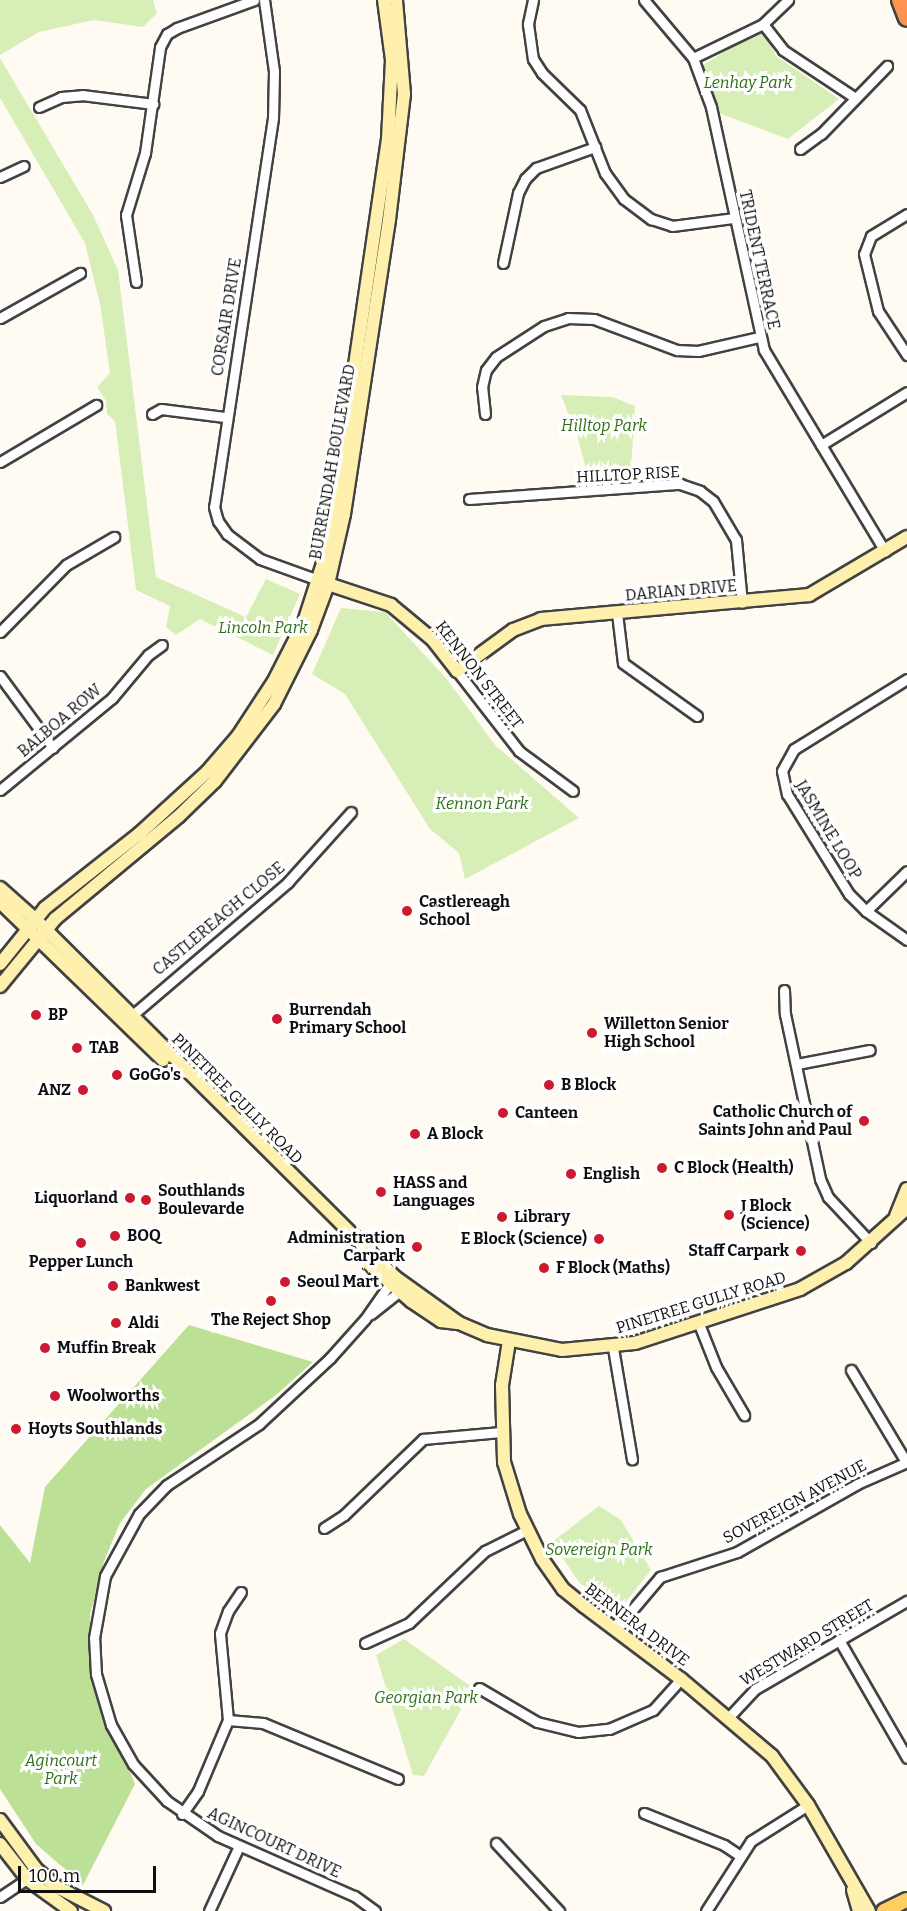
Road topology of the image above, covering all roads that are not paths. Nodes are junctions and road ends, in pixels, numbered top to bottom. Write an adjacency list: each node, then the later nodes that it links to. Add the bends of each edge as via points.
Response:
1 (254, 0): 14 (street, via 167,34 160,47)
2 (264, 0): 32 (street, CORSAIR DRIVE, via 274,71 273,118)
3 (384, 0): 39 (main road, BURRENDAH BOULEVARD, via 392,60 388,139)
4 (396, 0): 39 (main road, BURRENDAH BOULEVARD, via 402,105 349,481)
5 (533, 0): 16 (street, via 528,24 533,59 580,110)
6 (644, 0): 11 (street, TRIDENT TERRACE)
7 (788, 0): 10 (street)
8 (900, 0): 9 (highway)
9 (907, 18)
10 (763, 24): 11 (street); 13 (street, via 783,51)
11 (693, 58): 21 (street, TRIDENT TERRACE, via 711,107)
12 (887, 66): 13 (street)
13 (854, 97): 17 (street, via 821,134)
14 (153, 104): 15 (street, via 82,95 61,97); 24 (street, via 145,153 126,215)
15 (39, 107)
16 (595, 147): 21 (street, via 614,188 651,219 672,226 694,226); 22 (street, via 536,168 525,179 518,193)
17 (800, 149)
18 (24, 166): 19 (street)
19 (0, 177)
20 (907, 214): 27 (street, via 871,236 864,254 879,311)
21 (735, 218): 26 (street, TRIDENT TERRACE)
22 (502, 263)
23 (80, 273): 25 (street)
24 (136, 282)
25 (0, 318)
26 (759, 337): 31 (street, via 698,351 677,350 594,319 568,318 544,326 496,357 486,370 482,387); 33 (street, TRIDENT TERRACE)
27 (907, 355)
28 (907, 392): 33 (street)
29 (96, 405): 34 (street)
30 (152, 414): 32 (street, via 161,409)
31 (485, 414)
32 (225, 417): 39 (street, CORSAIR DRIVE, via 214,493 218,521 260,558)
33 (821, 445): 38 (street, TRIDENT TERRACE)
34 (0, 462)
35 (469, 499): 40 (street, HILLTOP RISE, via 680,484 700,491 713,501 736,540)
36 (114, 537): 42 (street, via 66,565)
37 (907, 537): 38 (main road, DARIAN DRIVE)
38 (885, 550): 40 (main road, DARIAN DRIVE, via 809,595)
39 (323, 582): 44 (main road, KENNON STREET, via 373,597 399,610 433,640); 56 (main road, BURRENDAH BOULEVARD, via 287,659 238,736 171,808 73,884); 57 (main road, BURRENDAH BOULEVARD, via 297,663 247,743 179,816)
40 (742, 603): 41 (main road, DARIAN DRIVE)
41 (617, 613): 44 (main road, DARIAN DRIVE, via 526,623); 47 (street, via 623,663)
42 (0, 632)
43 (162, 645): 48 (street, BALBOA ROW, via 148,655 112,698)
44 (457, 671): 50 (street, KENNON STREET, via 519,752)
45 (0, 676): 48 (street)
46 (907, 680): 55 (street, JASMINE LOOP, via 794,749 782,771 787,794 849,894)
47 (698, 716)
48 (53, 748): 49 (street, BALBOA ROW)
49 (0, 790)
50 (573, 791)
51 (351, 812): 62 (street, CASTLEREAGH CLOSE, via 288,882)
52 (907, 871): 55 (street)
53 (0, 888): 56 (main road, PINETREE GULLY ROAD)
54 (0, 902): 56 (main road, PINETREE GULLY ROAD)
55 (866, 911): 58 (street, JASMINE LOOP)
56 (31, 923): 57 (main road, PINETREE GULLY ROAD); 59 (main road, BURRENDAH BOULEVARD)
57 (41, 933): 60 (main road, BURRENDAH BOULEVARD); 62 (main road, PINETREE GULLY ROAD); 69 (main road, PINETREE GULLY ROAD)
58 (907, 940)
59 (0, 964)
60 (0, 986)
61 (784, 990): 64 (street)
62 (129, 1018): 69 (main road, PINETREE GULLY ROAD)
63 (870, 1050): 64 (street)
64 (797, 1064): 68 (street, via 820,1179 828,1197)
65 (907, 1189): 67 (main road, PINETREE GULLY ROAD)
66 (907, 1208): 67 (main road, PINETREE GULLY ROAD)
67 (896, 1217): 68 (main road, PINETREE GULLY ROAD)
68 (871, 1244): 72 (main road, PINETREE GULLY ROAD, via 800,1289)
69 (392, 1281): 70 (main road, PINETREE GULLY ROAD); 71 (street, AGINCOURT DRIVE)
70 (403, 1290): 71 (street, AGINCOURT DRIVE); 73 (main road, PINETREE GULLY ROAD, via 459,1323)
71 (365, 1319): 96 (street, AGINCOURT DRIVE, via 259,1424 154,1498 126,1533 111,1562 94,1638 96,1674 111,1725 123,1748 145,1779)
72 (699, 1324): 74 (main road, PINETREE GULLY ROAD); 76 (street, via 716,1367)
73 (508, 1341): 74 (main road, PINETREE GULLY ROAD, via 562,1350); 77 (main road, BERNERA DRIVE)
74 (613, 1348): 78 (street)
75 (851, 1370): 79 (street)
76 (744, 1415)
77 (501, 1432): 80 (street, via 423,1439 344,1515); 81 (main road, BERNERA DRIVE, via 504,1462)
78 (632, 1459)
79 (907, 1462): 84 (street, SOVEREIGN AVENUE, via 857,1484 736,1552 660,1577)
80 (324, 1528)
81 (527, 1530): 84 (main road, BERNERA DRIVE, via 563,1589); 86 (street, via 485,1551 409,1623)
82 (241, 1592): 90 (street, via 220,1633)
83 (907, 1601): 85 (street, WESTWARD STREET)
84 (615, 1630): 87 (main road, BERNERA DRIVE)
85 (839, 1640): 89 (street, WESTWARD STREET, via 755,1689); 91 (street)
86 (365, 1643)
87 (681, 1679): 88 (street, via 653,1710 609,1728 578,1732 537,1722); 89 (main road, BERNERA DRIVE)
88 (478, 1688)
89 (728, 1718): 94 (main road, BERNERA DRIVE, via 772,1756)
90 (228, 1720): 93 (street, via 263,1723); 96 (street, via 198,1791)
91 (904, 1746): 92 (street)
92 (907, 1758)
93 (398, 1779)
94 (808, 1805): 101 (street, via 765,1829); 104 (main road, BERNERA DRIVE)
95 (644, 1813): 101 (street, via 724,1845)
96 (182, 1814): 100 (street, AGINCOURT DRIVE)
97 (0, 1821): 102 (main road)
98 (496, 1843): 111 (street)
99 (0, 1844): 103 (main road)
100 (239, 1846): 109 (street); 110 (street, AGINCOURT DRIVE, via 354,1896)
101 (739, 1856): 112 (street)
102 (36, 1869): 103 (street); 108 (main road, via 57,1887)
103 (28, 1880): 105 (street); 107 (main road)
104 (853, 1890): 113 (main road, BERNERA DRIVE); 114 (main road, BERNERA DRIVE)
105 (0, 1897)
106 (907, 1900): 115 (main road)
107 (71, 1911)
108 (104, 1911)
109 (209, 1911)
110 (375, 1911)
111 (559, 1911)
112 (706, 1911)
113 (859, 1911)
114 (868, 1911)
115 (884, 1911)

